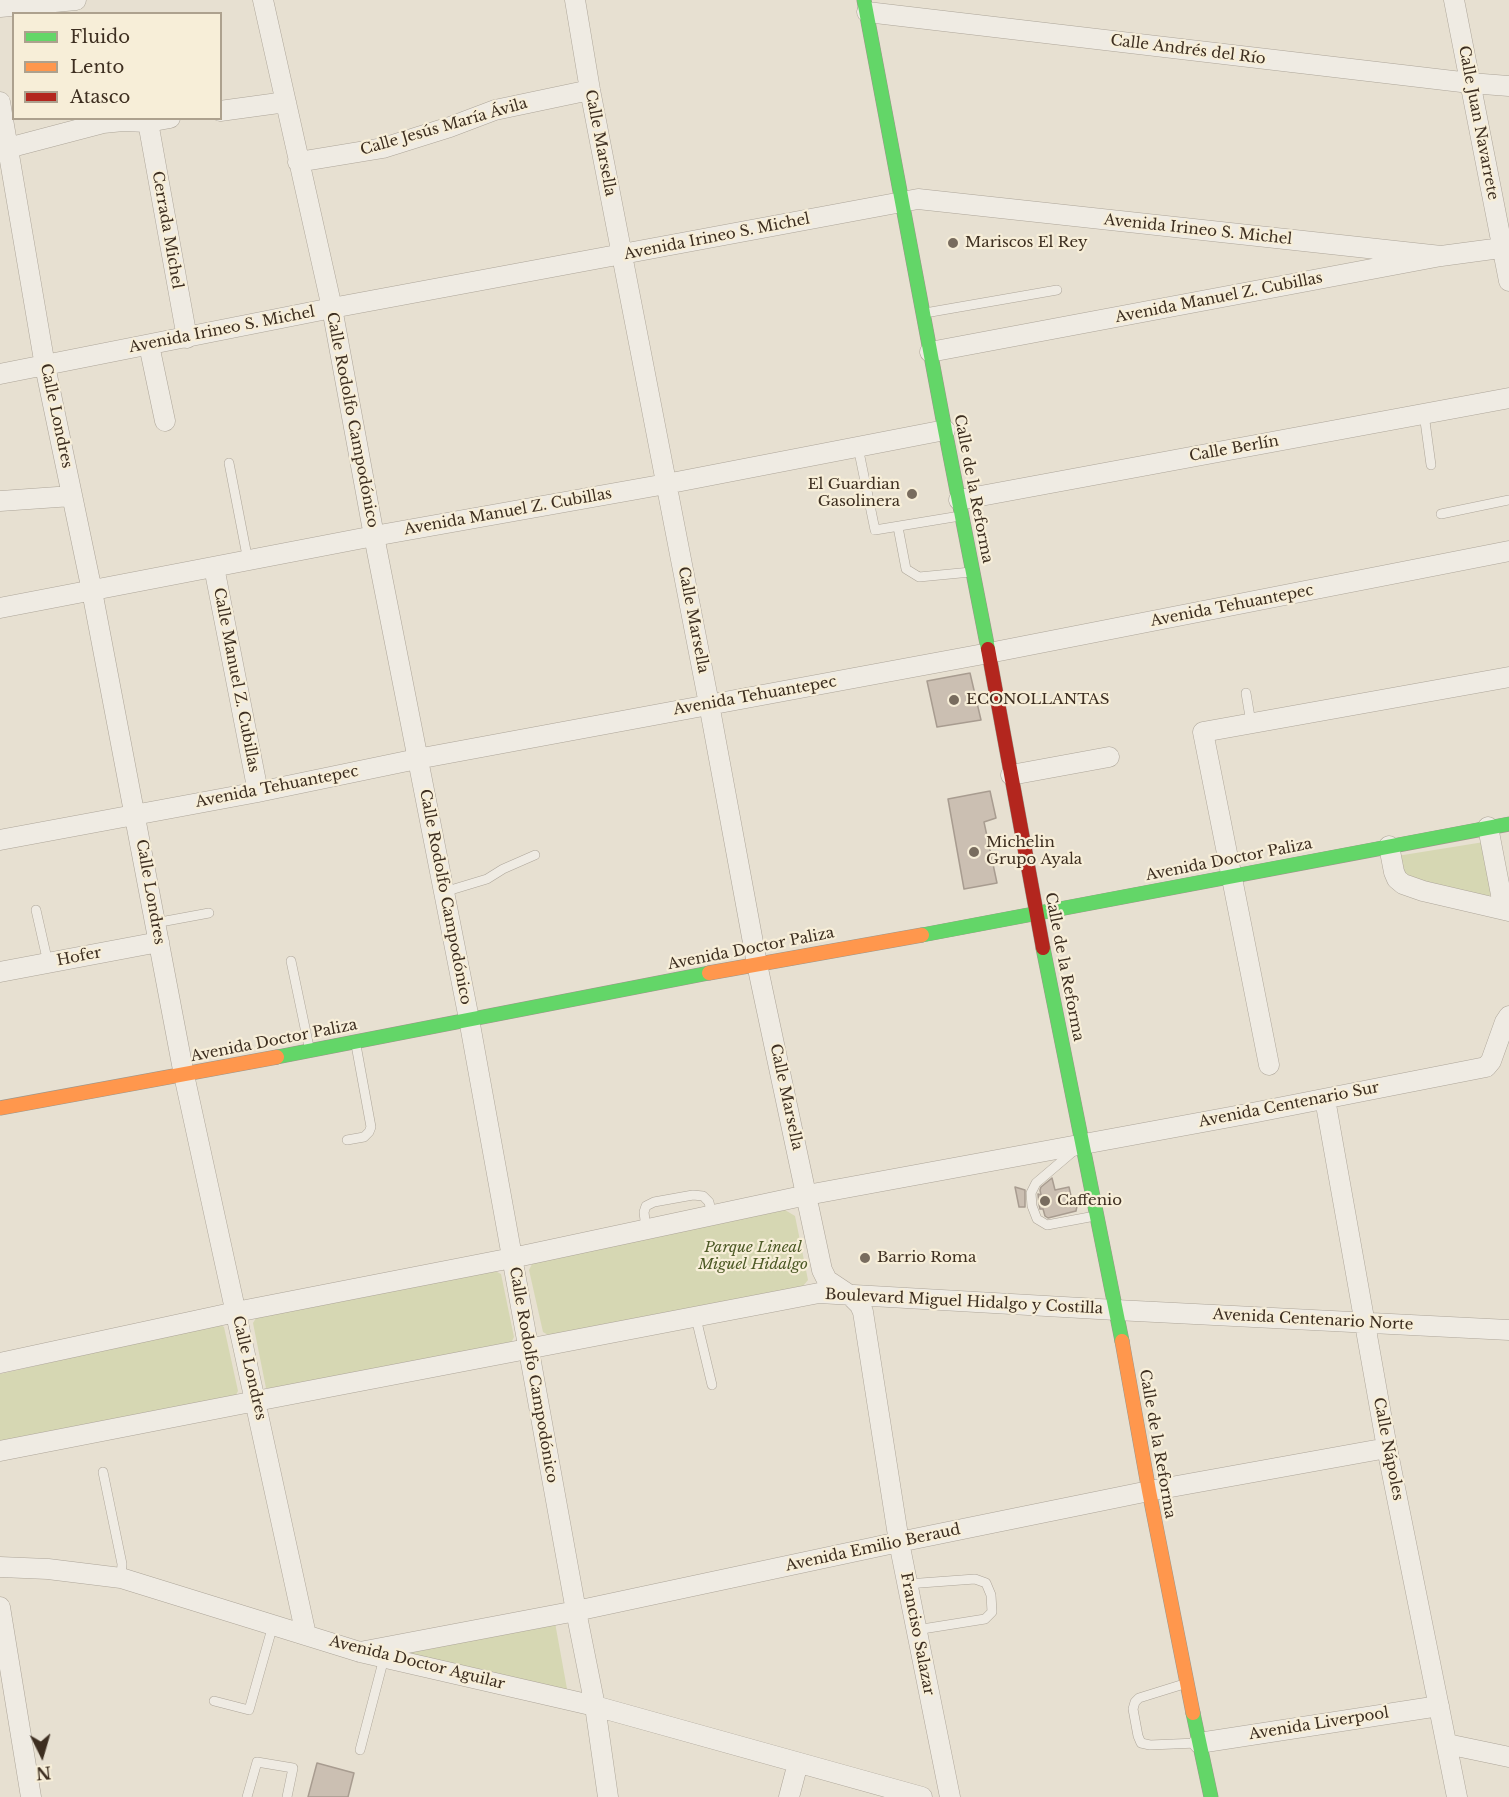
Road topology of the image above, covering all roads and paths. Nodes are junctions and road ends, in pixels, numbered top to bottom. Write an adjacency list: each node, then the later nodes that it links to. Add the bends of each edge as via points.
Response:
1 (76, 0): 6 (street)
2 (263, 0): 10 (street, Calle Rodolfo Campodónico)
3 (575, 0): 9 (street, Calle Marsella)
4 (1454, 0): 7 (street, Calle Juan Navarrete)
5 (865, 6): 7 (street, Calle Andrés del Río); 17 (main road, Calle de la Reforma)
6 (0, 7)
7 (1470, 83): 8 (street, Calle Andrés del Río); 18 (street, Calle Juan Navarrete)
8 (1509, 86)
9 (590, 90): 16 (street, Calle Jesús María Ávila, via 495,110 383,148); 19 (street, Calle Marsella)
10 (286, 102): 11 (street); 16 (street, Calle Rodolfo Campodónico)
11 (222, 111)
12 (1, 115): 15 (street, Calle Londres)
13 (159, 120): 14 (street)
14 (148, 122): 15 (street, via 102,123); 25 (street, Cerrada Michel)
15 (4, 149): 28 (street, Calle Londres)
16 (298, 162): 23 (street, Calle Rodolfo Campodónico)
17 (902, 201): 19 (street, Avenida Irineo S. Michel); 20 (street, Avenida Irineo S. Michel, via 935,201); 24 (main road, Calle de la Reforma)
18 (1505, 248): 20 (street, Avenida Manuel Z. Cubillas); 21 (street, Calle Juan Navarrete)
19 (623, 255): 23 (street, Avenida Irineo S. Michel); 37 (street, Calle Marsella)
20 (1441, 256): 27 (street, Avenida Manuel Z. Cubillas)
21 (1509, 281)
22 (1057, 290): 24 (lane)
23 (332, 308): 25 (street, Avenida Irineo S. Michel); 44 (street, Calle Rodolfo Campodónico)
24 (923, 314): 27 (main road, Calle de la Reforma)
25 (187, 338): 26 (street, Avenida Irineo S. Michel)
26 (149, 345): 28 (street, Avenida Irineo S. Michel); 32 (street)
27 (930, 352): 33 (main road, Calle de la Reforma)
28 (45, 366): 29 (street, Avenida Irineo S. Michel); 38 (street, Calle Londres)
29 (0, 375)
30 (1509, 398): 31 (street, Calle Berlín)
31 (1424, 414): 36 (lane); 41 (street, Calle Berlín)
32 (165, 421)
33 (945, 430): 34 (street, Avenida Manuel Z. Cubillas); 41 (main road, Calle de la Reforma)
34 (858, 447): 37 (street, Avenida Manuel Z. Cubillas); 43 (lane, via 875,530)
35 (229, 463): 46 (lane)
36 (1431, 465)
37 (666, 484): 44 (street, Avenida Manuel Z. Cubillas); 54 (street, Calle Marsella)
38 (72, 496): 40 (street); 49 (street, Calle Londres)
39 (1509, 500): 42 (lane)
40 (0, 501)
41 (960, 508): 43 (lane); 48 (main road, Calle de la Reforma)
42 (1441, 514)
43 (898, 526): 48 (lane, via 906,570 919,577)
44 (374, 537): 46 (street, Avenida Manuel Z. Cubillas); 57 (street, Calle Rodolfo Campodónico)
45 (1509, 552): 51 (street, Avenida Tehuantepec)
46 (248, 561): 47 (street, Avenida Manuel Z. Cubillas)
47 (214, 567): 49 (street, Avenida Manuel Z. Cubillas); 59 (street, Calle Manuel Z. Cubillas)
48 (973, 572): 51 (main road, Calle de la Reforma)
49 (92, 591): 50 (street, Avenida Manuel Z. Cubillas); 60 (street, Calle Londres)
50 (0, 608)
51 (989, 653): 54 (street, Avenida Tehuantepec); 58 (main road, Calle de la Reforma)
52 (1509, 677): 55 (street)
53 (1246, 693): 55 (lane)
54 (709, 704): 57 (street, Avenida Tehuantepec); 75 (street, Calle Marsella)
55 (1251, 723): 66 (street, via 1203,732)
56 (1109, 757): 58 (street)
57 (417, 759): 59 (street, Avenida Tehuantepec); 67 (street, Calle Rodolfo Campodónico)
58 (1011, 775): 71 (main road, Calle de la Reforma)
59 (258, 792): 60 (street, Avenida Tehuantepec)
60 (136, 814): 63 (street, Avenida Tehuantepec); 72 (street, Calle Londres)
61 (1509, 824): 62 (main road, Avenida Doctor Paliza)
62 (1488, 827): 64 (main road, Avenida Doctor Paliza); 69 (street)
63 (0, 840)
64 (1389, 846): 66 (main road, Avenida Doctor Paliza); 69 (street, via 1394,872 1403,884)
65 (535, 855): 67 (lane, via 487,879)
66 (1233, 876): 71 (main road, Avenida Doctor Paliza); 81 (street)
67 (444, 892): 78 (street, Calle Rodolfo Campodónico)
68 (36, 910): 74 (lane)
69 (1507, 910)
70 (209, 913): 72 (lane)
71 (1036, 914): 75 (main road, Avenida Doctor Paliza); 86 (main road, Calle de la Reforma)
72 (157, 933): 74 (street, Hofer); 82 (street, Calle Londres)
73 (291, 961): 80 (lane)
74 (48, 963): 76 (street, Hofer)
75 (757, 964): 78 (main road, Avenida Doctor Paliza); 87 (street, Calle Marsella)
76 (0, 972)
77 (1509, 1016): 83 (street, Avenida Centenario Sur, via 1486,1067)
78 (469, 1019): 79 (main road, Avenida Doctor Paliza); 89 (street, Calle Rodolfo Campodónico)
79 (355, 1042): 80 (main road, Avenida Doctor Paliza); 85 (lane, via 370,1126 364,1137)
80 (309, 1050): 82 (main road, Avenida Doctor Paliza)
81 (1269, 1065)
82 (184, 1074): 84 (main road, Avenida Doctor Paliza); 92 (street, Calle Londres)
83 (1325, 1099): 86 (street, Avenida Centenario Sur); 94 (street, Calle Nápoles)
84 (0, 1108)
85 (346, 1140)
86 (1083, 1144): 87 (street); 88 (main road, Calle de la Reforma); 88 (lane, via 1036,1183 1031,1193 1032,1206 1037,1219 1047,1225)
87 (807, 1196): 89 (street); 90 (street, Calle Marsella, via 822,1270 827,1280)
88 (1097, 1216): 91 (main road, Calle de la Reforma)
89 (512, 1258): 92 (street); 96 (street, Calle Rodolfo Campodónico)
90 (851, 1296): 91 (street, Boulevard Miguel Hidalgo y Costilla); 93 (street, Boulevard Miguel Hidalgo y Costilla, via 819,1293); 104 (street, Franciso Salazar, via 863,1312)
91 (1116, 1310): 94 (street, Avenida Centenario Norte); 103 (main road, Calle de la Reforma)
92 (236, 1312): 97 (street); 99 (street, Calle Londres)
93 (696, 1318): 96 (street, Boulevard Miguel Hidalgo y Costilla); 98 (lane)
94 (1365, 1323): 95 (street, Avenida Centenario Norte); 100 (street, Calle Nápoles)
95 (1509, 1330)
96 (528, 1348): 99 (street, Boulevard Miguel Hidalgo y Costilla); 109 (street, Calle Rodolfo Campodónico)
97 (0, 1363)
98 (712, 1385)
99 (256, 1401): 101 (street, Boulevard Miguel Hidalgo y Costilla); 112 (street, Calle Londres)
100 (1387, 1448): 103 (street, Avenida Emilio Beraud); 118 (street, Calle Nápoles)
101 (0, 1451)
102 (103, 1472): 106 (lane, via 122,1564)
103 (1149, 1491): 104 (street, Avenida Emilio Beraud); 115 (main road, Calle de la Reforma)
104 (898, 1542): 107 (street, Franciso Salazar); 109 (street, Avenida Emilio Beraud)
105 (0, 1567): 106 (street, Avenida Doctor Aguilar)
106 (121, 1578): 110 (street, Avenida Doctor Aguilar)
107 (907, 1584): 111 (street, Franciso Salazar); 111 (lane, via 975,1579 986,1582 991,1595 992,1611 985,1619)
108 (0, 1607): 124 (street)
109 (576, 1611): 113 (street, Avenida Emilio Beraud); 117 (street, Calle Rodolfo Campodónico)
110 (273, 1625): 112 (street, Avenida Doctor Aguilar); 116 (lane, via 249,1710)
111 (916, 1630): 130 (street, Franciso Salazar)
112 (306, 1635): 113 (street, Avenida Doctor Aguilar)
113 (360, 1652): 114 (street, Avenida Doctor Aguilar)
114 (384, 1658): 117 (street, Avenida Doctor Aguilar); 121 (lane)
115 (1187, 1683): 119 (main road, Calle de la Reforma); 119 (lane, via 1135,1702 1138,1736 1142,1743 1150,1745)
116 (213, 1701)
117 (595, 1706): 123 (street, Avenida Doctor Aguilar); 127 (street, Calle Rodolfo Campodónico)
118 (1439, 1706): 119 (street, Avenida Liverpool); 120 (street, Calle Nápoles)
119 (1199, 1743): 131 (main road, Calle de la Reforma)
120 (1447, 1744): 122 (street); 132 (street, Calle Nápoles)
121 (360, 1750)
122 (1509, 1756)
123 (798, 1763): 128 (street); 129 (street, Avenida Doctor Aguilar)
124 (30, 1797)
125 (247, 1797): 126 (lane, via 257,1762 293,1768)
126 (287, 1797)
127 (608, 1797)
128 (789, 1797)
129 (922, 1797)
130 (950, 1797)
131 (1211, 1797)
132 (1457, 1797)

